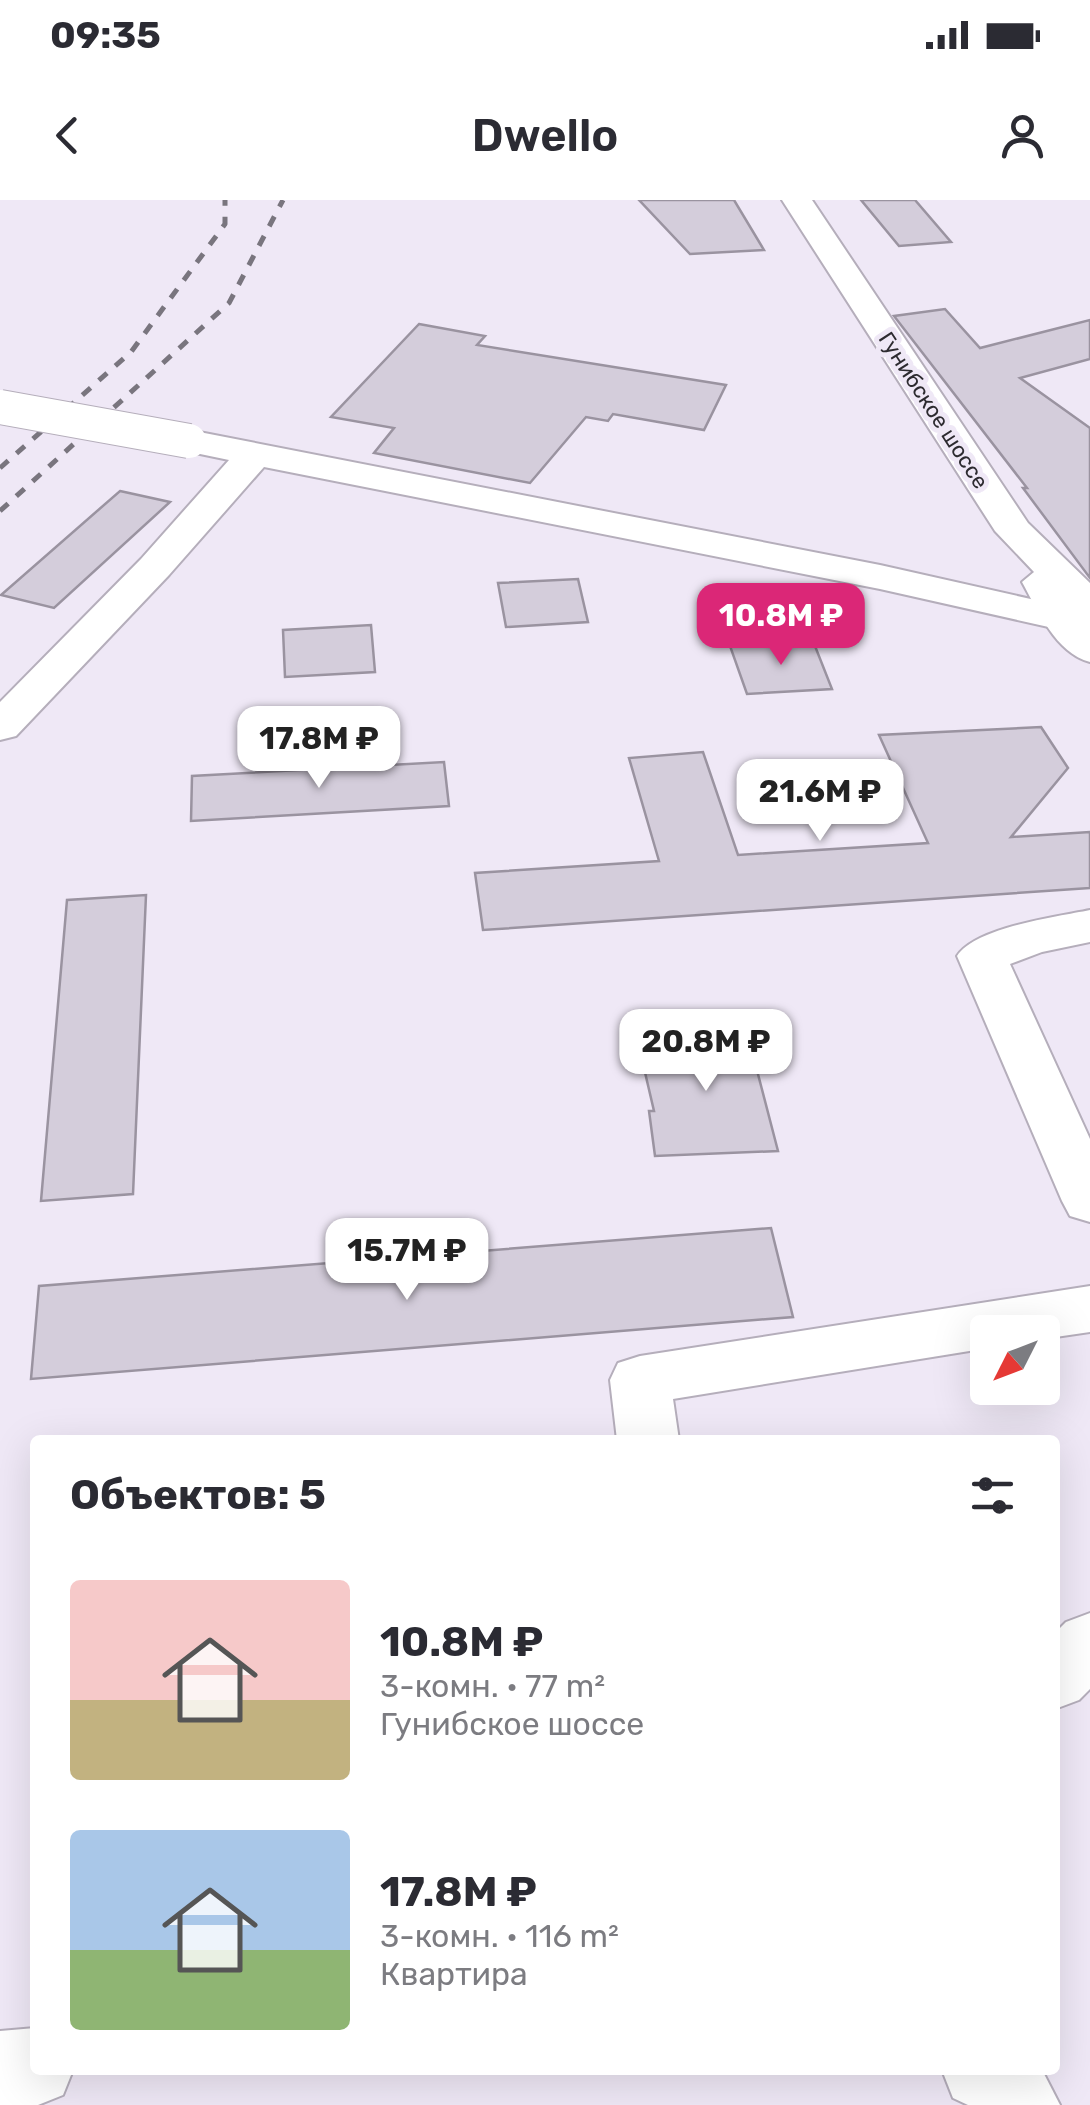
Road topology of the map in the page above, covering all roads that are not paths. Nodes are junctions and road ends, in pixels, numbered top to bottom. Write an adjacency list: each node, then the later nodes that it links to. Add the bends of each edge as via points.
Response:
1 (797, 200): 4 (street, Гунибское шоссе, via 1014,532)
2 (0, 406): 3 (street, bridge)
3 (254, 455): 4 (street); 6 (street, via 155,568)
4 (1080, 612): 5 (street, Гунибское шоссе)
5 (1090, 649)
6 (0, 726)
7 (1090, 926): 8 (street, via 982,956)
8 (1090, 1201)
9 (1090, 1309): 10 (street, via 640,1380)
10 (647, 1435)
11 (1090, 1643): 12 (street)
12 (1060, 1673)
13 (30, 2067): 14 (street)
14 (0, 2070)

